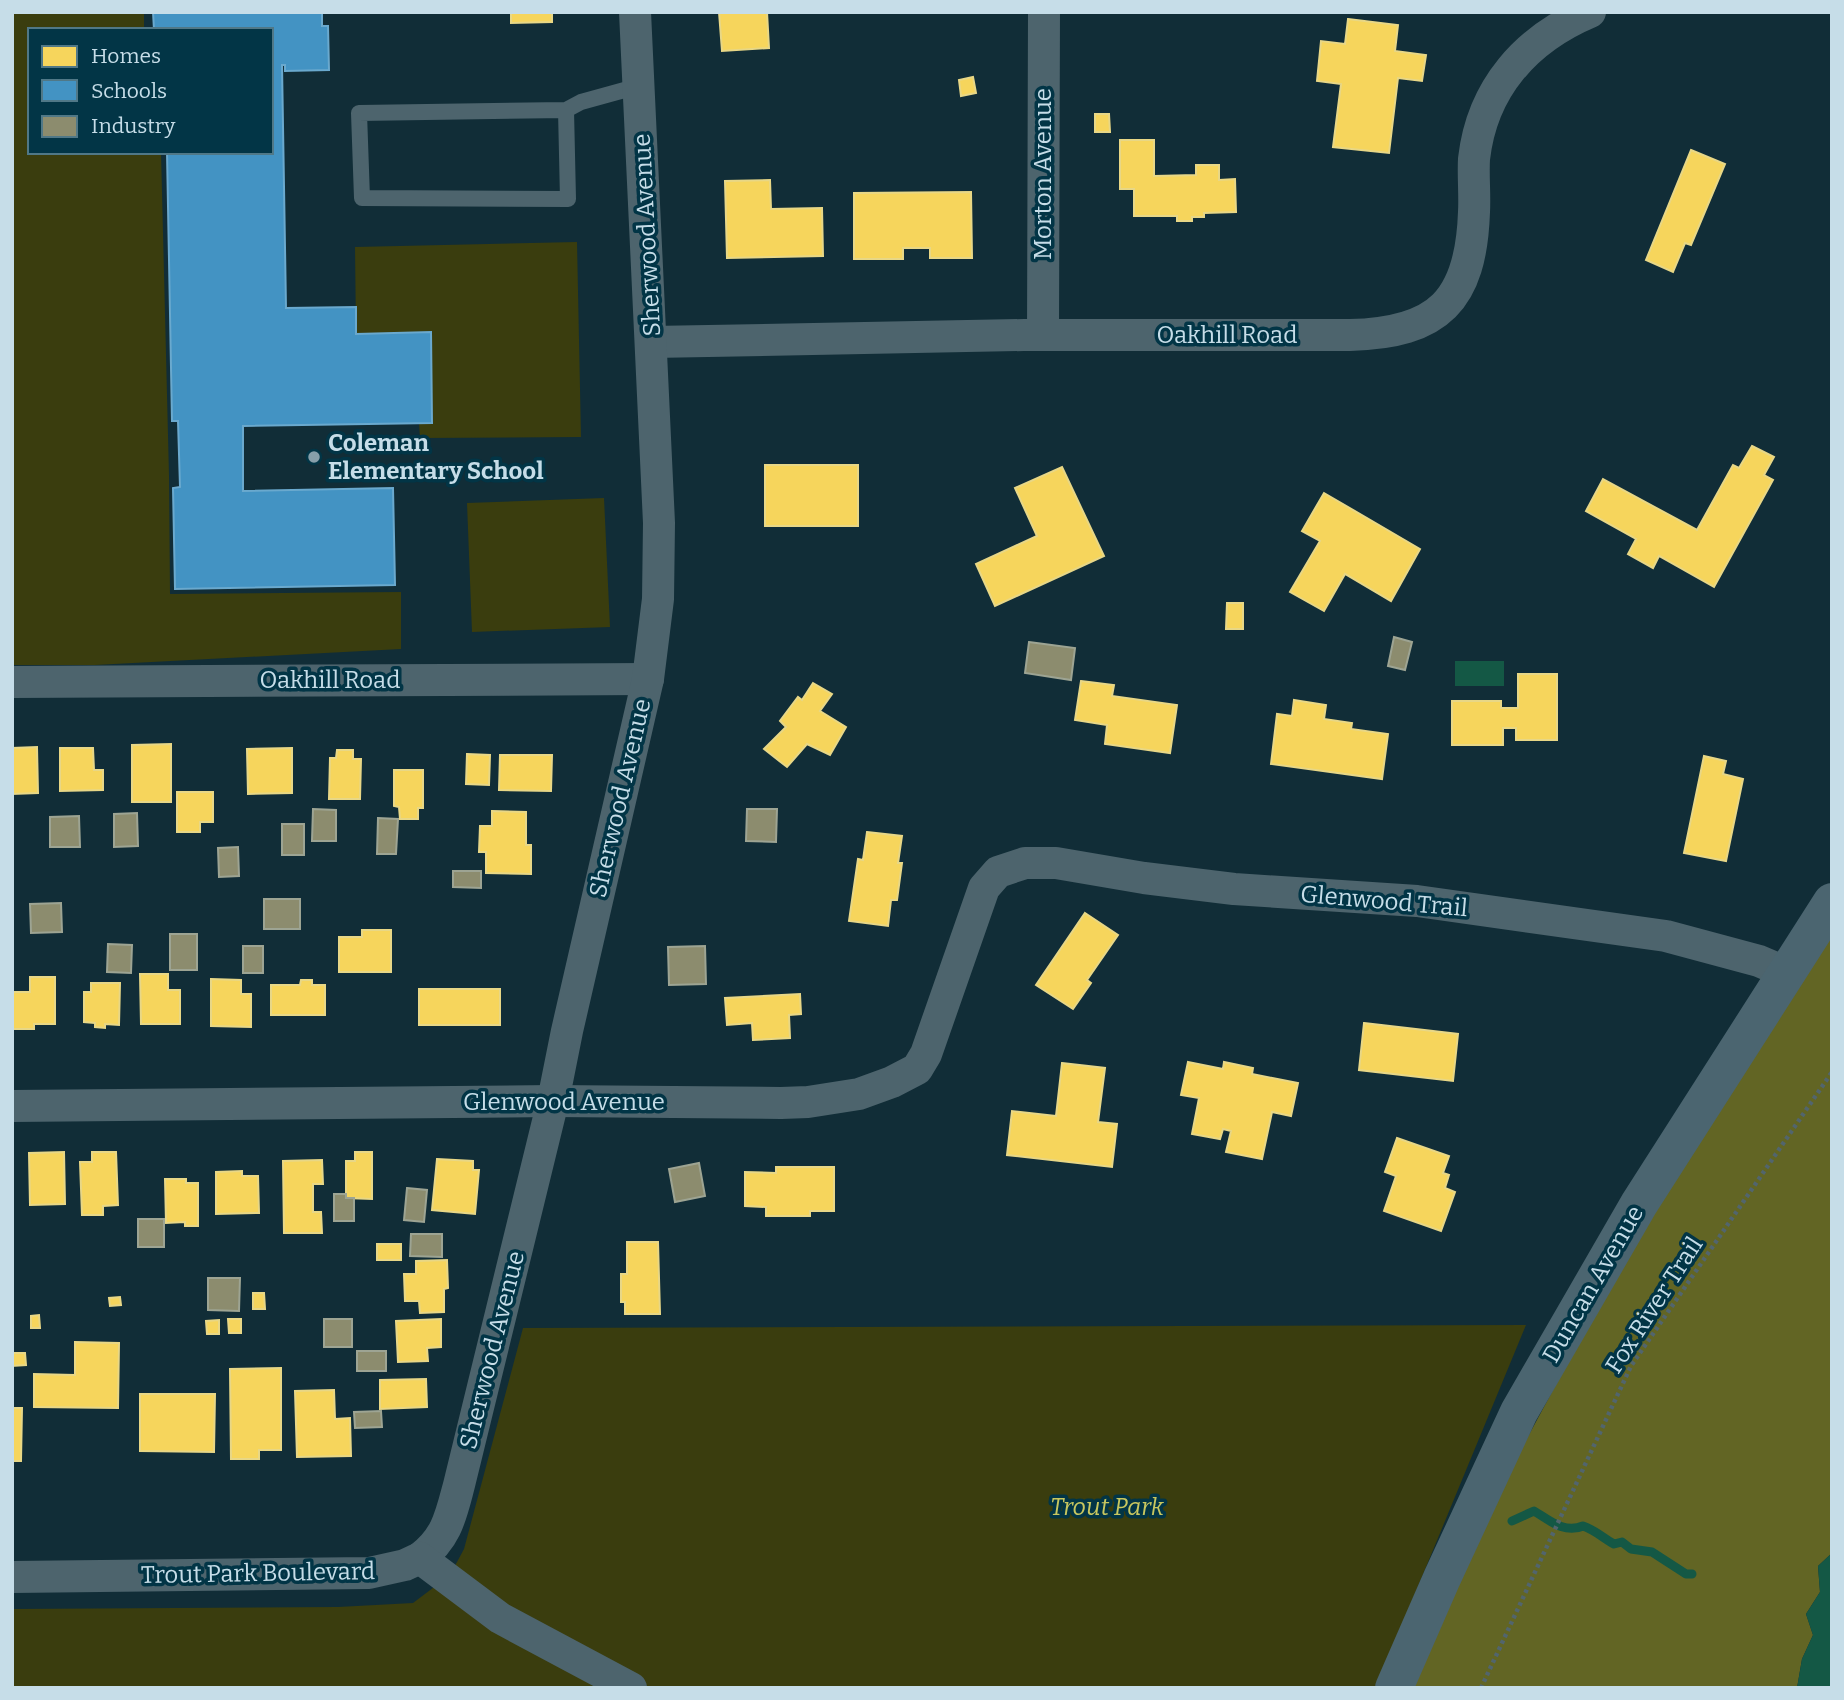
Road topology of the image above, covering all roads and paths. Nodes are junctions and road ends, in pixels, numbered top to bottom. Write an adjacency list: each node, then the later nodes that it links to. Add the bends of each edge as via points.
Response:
1 (635, 12): 4 (street, Sherwood Avenue)
2 (1044, 12): 6 (street, Morton Avenue)
3 (1590, 12): 6 (street, Oakhill Road, via 1528,50 1499,85 1488,106 1474,159 1474,214 1467,268 1452,298 1424,321 1371,335)
4 (639, 86): 5 (lane); 7 (street, Sherwood Avenue)
5 (566, 110): 5 (lane, via 359,113 362,198 568,199)
6 (1043, 335): 7 (street, Oakhill Road)
7 (652, 342): 8 (street, Sherwood Avenue, via 659,564)
8 (648, 679): 9 (street, Oakhill Road); 14 (street, Sherwood Avenue)
9 (12, 682)
10 (984, 888): 12 (street, Glenwood Trail, via 998,872 1025,863 1056,863 1234,889 1417,901 1666,936); 14 (street, Glenwood Avenue, via 926,1054 917,1069 892,1082 859,1094 808,1102)
11 (1832, 902): 12 (street, Duncan Avenue)
12 (1787, 973): 19 (street, Duncan Avenue, via 1639,1204 1519,1412)
13 (1832, 1072): 20 (path, Fox River Trail, via 1631,1366)
14 (553, 1101): 15 (street, Glenwood Avenue); 16 (street, Sherwood Avenue, via 451,1514 439,1540)
15 (12, 1106)
16 (420, 1558): 17 (street, Trout Park Boulevard, via 369,1573); 18 (street, via 500,1618)
17 (12, 1577)
18 (631, 1688)
19 (1394, 1688)
20 (1481, 1688)

